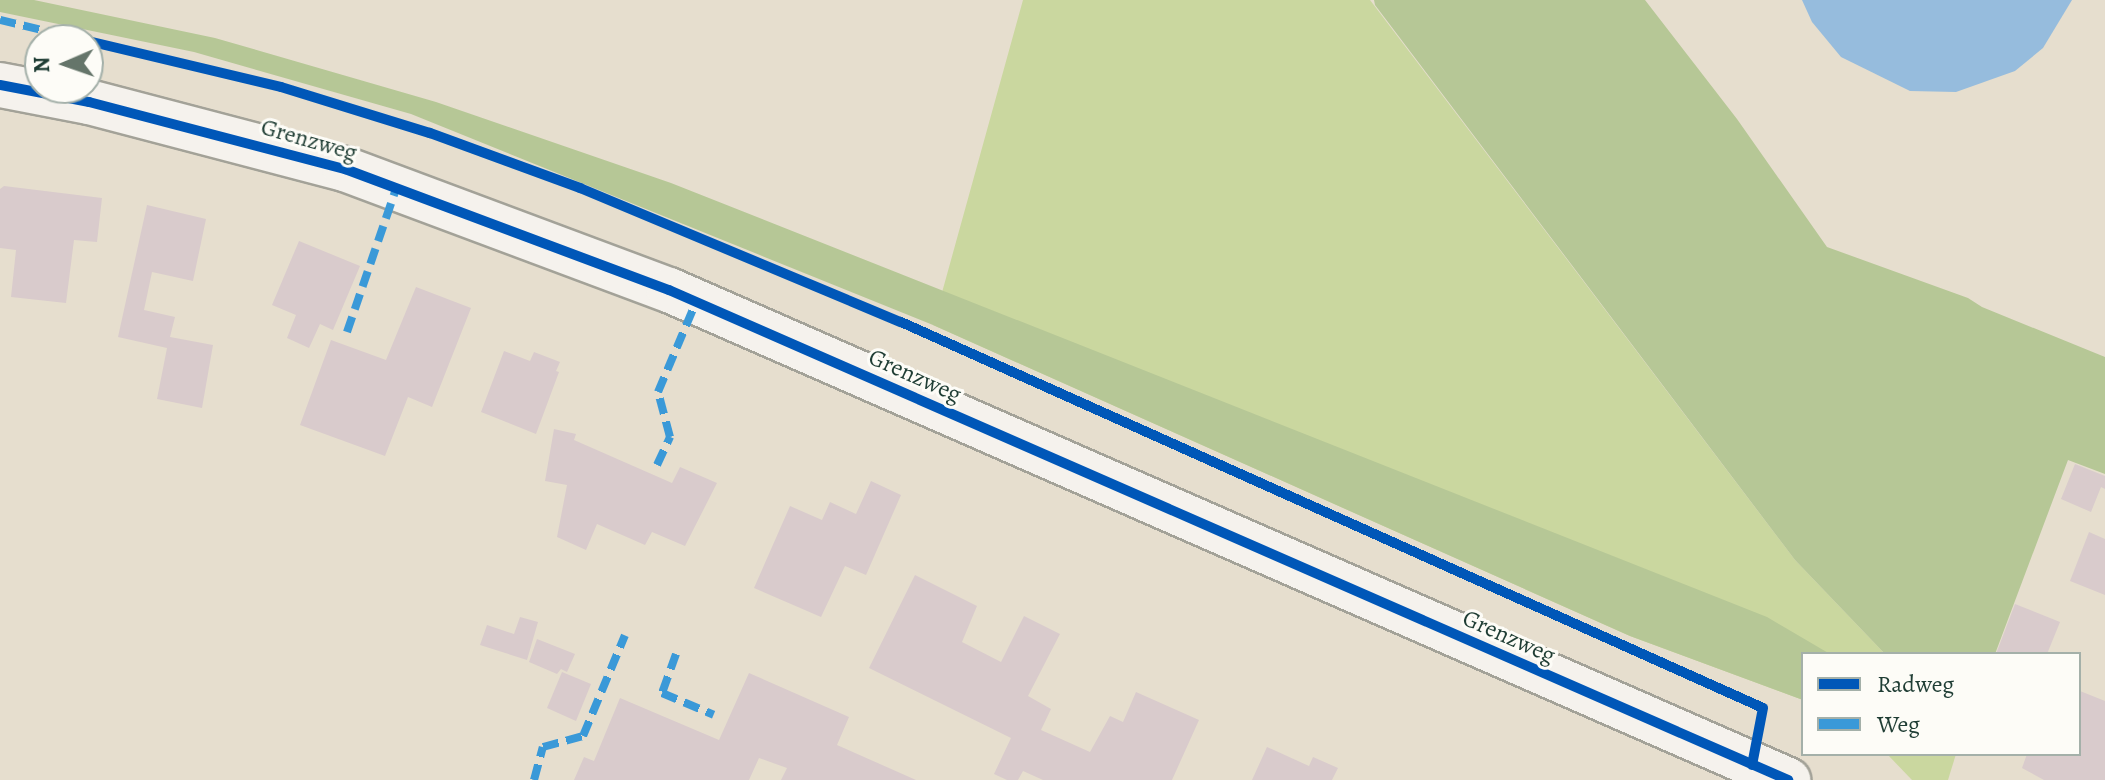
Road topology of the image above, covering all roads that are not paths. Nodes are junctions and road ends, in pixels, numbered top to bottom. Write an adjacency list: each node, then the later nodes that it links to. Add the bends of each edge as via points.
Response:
1 (0, 85): 2 (street, Grenzweg, via 89,102 345,169 669,290)
2 (1788, 780)

